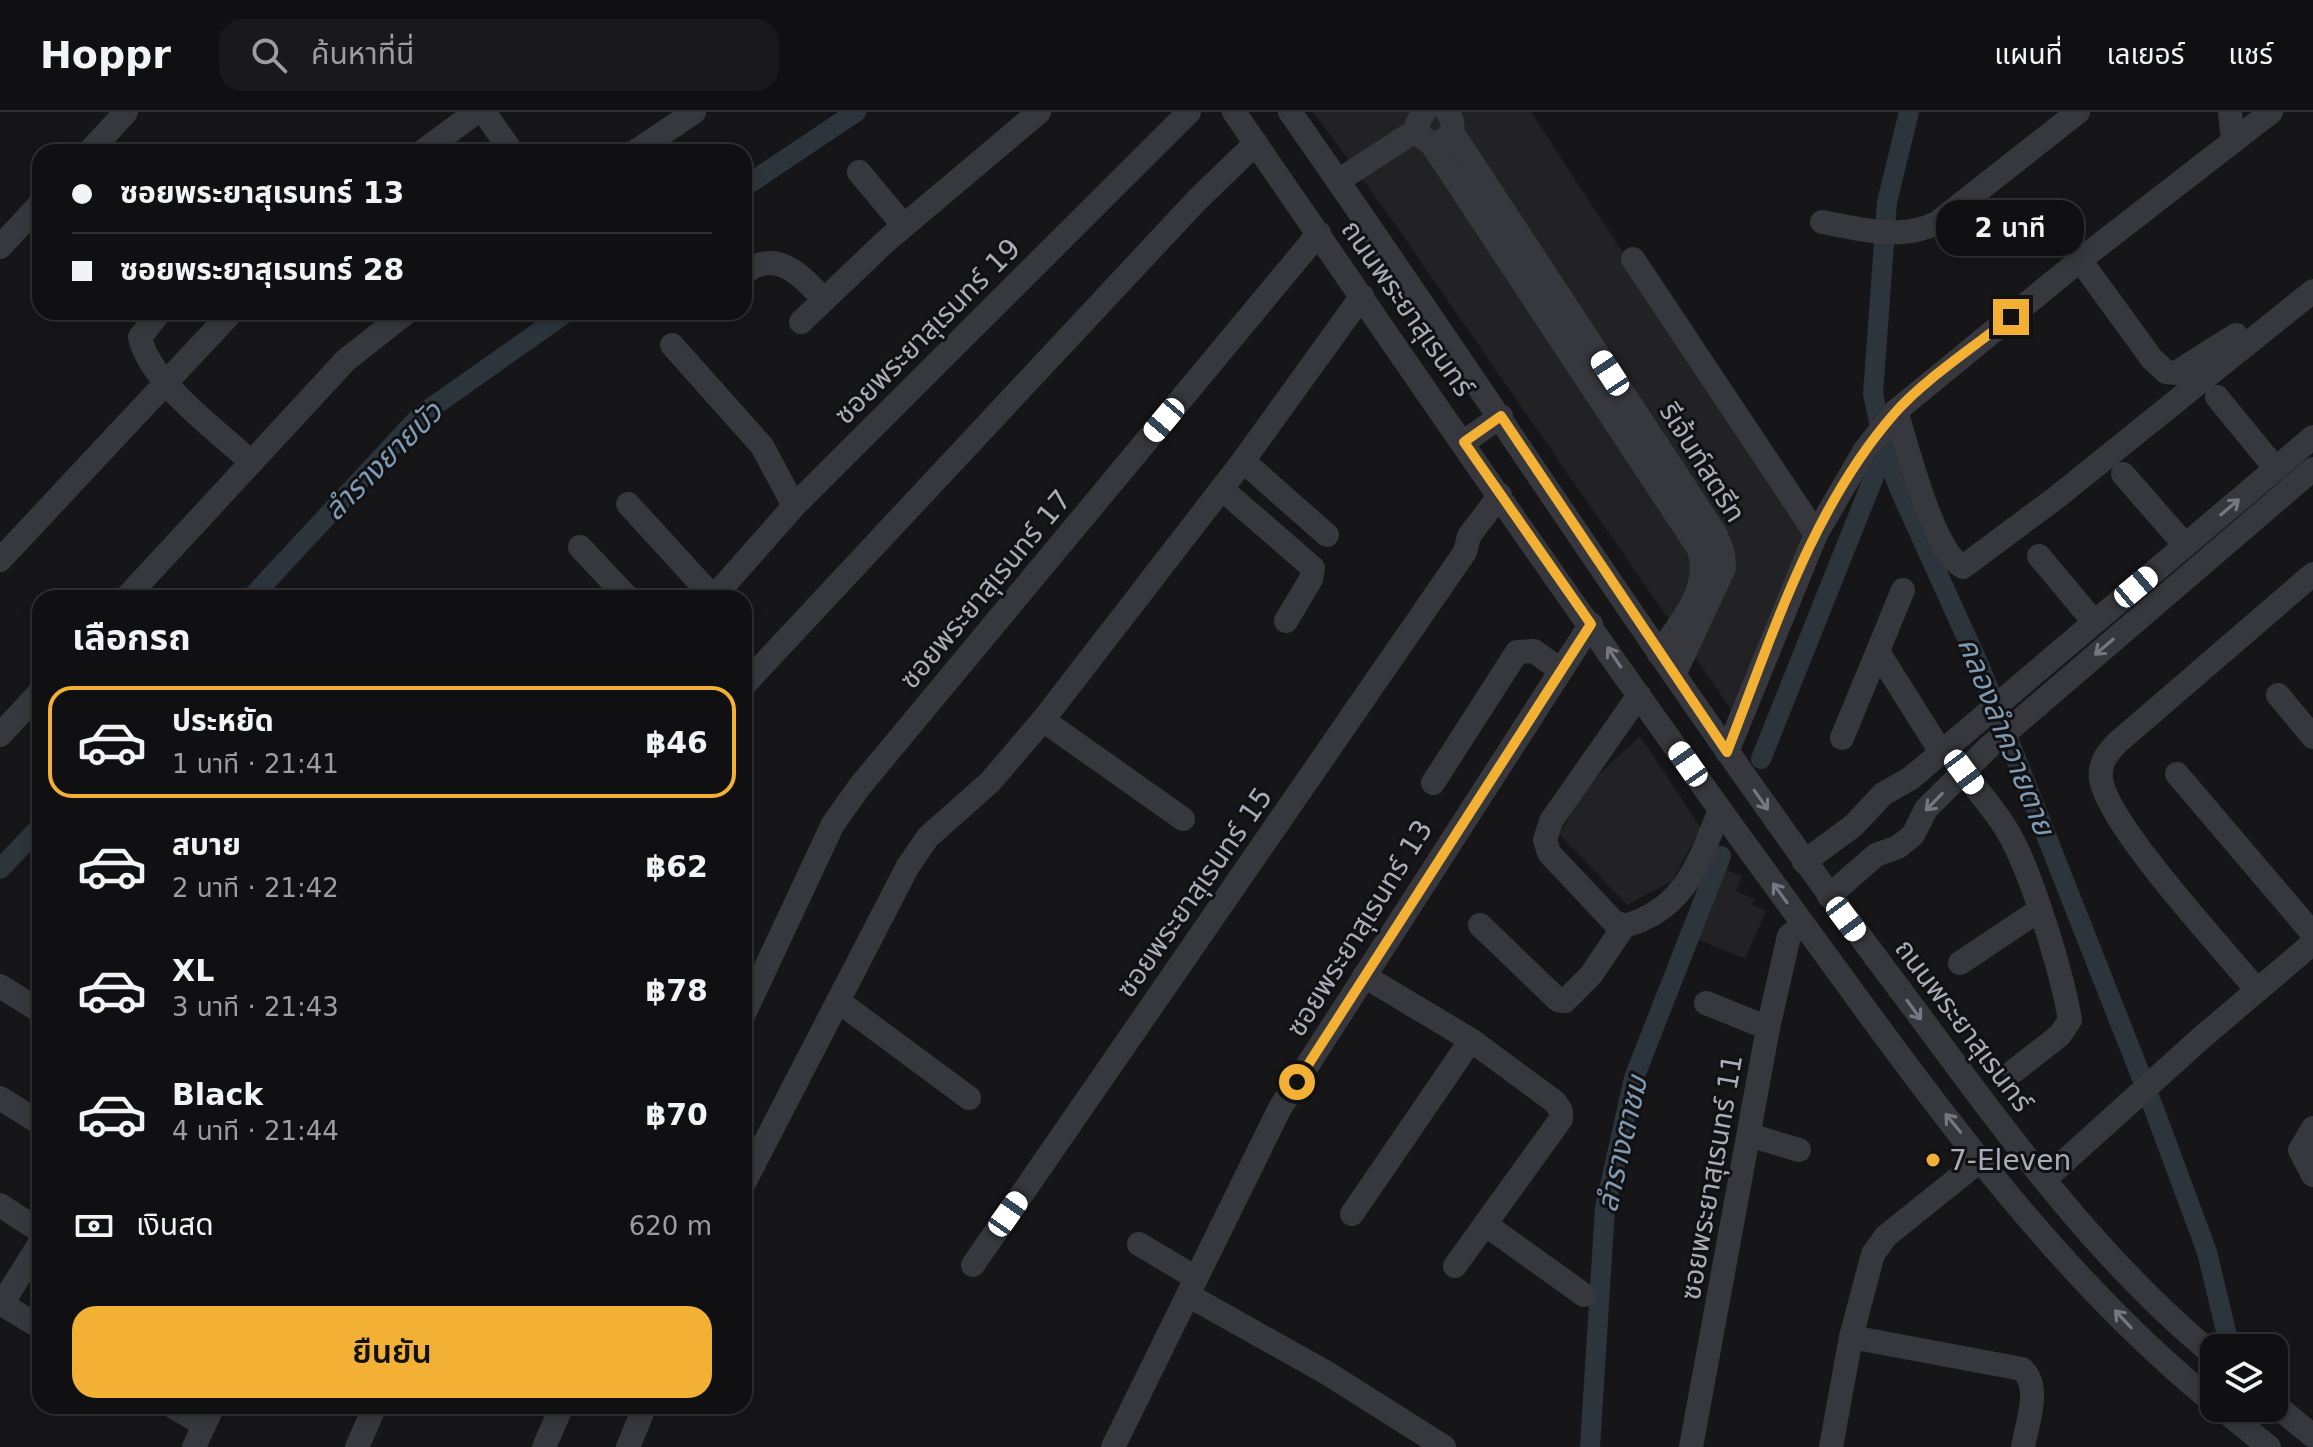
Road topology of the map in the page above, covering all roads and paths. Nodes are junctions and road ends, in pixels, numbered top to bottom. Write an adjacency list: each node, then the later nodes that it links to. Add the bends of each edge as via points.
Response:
1 (126, 112): 15 (street)
2 (476, 112): 16 (street)
3 (484, 112): 17 (street)
4 (694, 112): 18 (street)
5 (1039, 112): 23 (street)
6 (1189, 112): 52 (street, ซอยพระยาสุเรนทร์ 19)
7 (1234, 112): 14 (street, ถนนพระยาสุเรนทร์)
8 (1290, 112): 20 (street, ถนนพระยาสุเรนทร์)
9 (2078, 112): 22 (street, via 1937,223 1910,234)
10 (2230, 112): 13 (street)
11 (2271, 112): 13 (street)
12 (1428, 126): 20 (street); 71 (street, รีเจ้นท์สตรีท, via 1699,549 1705,570 1699,592); 73 (street, รีเจ้นท์สตรีท, via 1715,533 1724,568)
13 (2233, 142): 27 (street)
14 (1256, 143): 24 (street, ถนนพระยาสุเรนทร์); 74 (street)
15 (96, 144)
16 (433, 144)
17 (506, 144)
18 (647, 144)
19 (859, 172): 23 (street)
20 (1343, 187): 40 (street, ถนนพระยาสุเรนทร์)
21 (32, 221): 25 (street)
22 (1822, 222)
23 (904, 226): 31 (street)
24 (1319, 233): 30 (street, ถนนพระยาสุเรนทร์); 103 (street, ซอยพระยาสุเรนทร์ 17, via 860,786 833,824)
25 (0, 247)
26 (1633, 259): 53 (street)
27 (2080, 260): 36 (street, via 2166,372 2176,373 2202,359); 41 (street)
28 (752, 266): 31 (street, via 770,260 786,265)
29 (2313, 291): 41 (street, via 1963,567 1946,552)
30 (1362, 296): 43 (street, ถนนพระยาสุเรนทร์); 44 (street)
31 (824, 300): 35 (street)
32 (154, 320): 38 (street, via 140,337 142,351)
33 (225, 320): 38 (street)
34 (397, 320): 45 (street, via 346,360)
35 (801, 322)
36 (2251, 324)
37 (672, 345): 52 (street, via 762,446)
38 (166, 383): 45 (street); 58 (street)
39 (2217, 397): 46 (street)
40 (1501, 416): 43 (street); 71 (street, ถนนพระยาสุเรนทร์)
41 (1887, 423): 53 (street)
42 (2313, 437): 46 (street)
43 (1464, 442): 50 (street, ถนนพระยาสุเรนทร์)
44 (1243, 461): 49 (street); 54 (street)
45 (251, 462): 62 (street)
46 (2276, 469): 55 (street, one-way to 46)
47 (2313, 469): 61 (street)
48 (2123, 474): 55 (street)
49 (1222, 489): 67 (street, via 1313,568); 78 (street)
50 (1505, 502): 69 (street, ถนนพระยาสุเรนทร์); 126 (street, ซอยพระยาสุเรนทร์ 15, via 1469,536 1465,552)
51 (628, 504): 64 (street)
52 (794, 506): 65 (street, ซอยพระยาสุเรนทร์ 19)
53 (1816, 534): 82 (street)
54 (1327, 535)
55 (2185, 545): 59 (street)
56 (580, 547): 63 (street)
57 (2039, 556): 68 (street)
58 (0, 560)
59 (2157, 569): 61 (street); 68 (street)
60 (2313, 574): 102 (street, via 2103,758 2101,778 2117,820)
61 (2176, 586): 84 (street, one-way to 84)
62 (133, 590)
63 (620, 590)
64 (706, 590)
65 (720, 590)
66 (1903, 590): 70 (street)
67 (1286, 621)
68 (2094, 622): 83 (street)
69 (1591, 624): 72 (street, ซอยพระยาสุเรนทร์ 13); 75 (street, ถนนพระยาสุเรนทร์, one-way to 69)
70 (1878, 652): 81 (street); 83 (street)
71 (1659, 654): 73 (street, ถนนพระยาสุเรนทร์)
72 (1560, 670): 86 (street, via 1534,651 1517,652); 100 (street, ซอยพระยาสุเรนทร์ 13)
73 (1674, 675): 82 (street, ถนนพระยาสุเรนทร์)
74 (752, 676)
75 (1639, 695): 87 (street, ถนนพระยาสุเรนทร์); 96 (street, via 1551,821 1545,840 1557,863)
76 (2278, 695): 80 (street)
77 (32, 700): 79 (street)
78 (1043, 720): 88 (street); 104 (street, via 990,782 928,837)
79 (0, 735)
80 (2313, 737)
81 (1842, 738)
82 (1727, 752): 91 (street, ถนนพระยาสุเรนทร์, one-way to 91)
83 (1941, 752): 89 (street, via 1875,800)
84 (1964, 772): 90 (street, one-way to 90, via 1926,809 1913,835); 93 (street, via 2008,831)
85 (2177, 774): 97 (street)
86 (1433, 783)
87 (1720, 810): 94 (street, ถนนพระยาสุเรนทร์, one-way to 87); 96 (street, via 1689,883 1655,911)
88 (1183, 819)
89 (1853, 826): 90 (street); 91 (street)
90 (1876, 855): 92 (street)
91 (1804, 862): 92 (street, ถนนพระยาสุเรนทร์)
92 (1829, 896): 119 (street, ถนนพระยาสุเรนทร์, one-way to 119)
93 (2038, 911): 99 (street); 109 (street, via 2070,1020 2060,1035)
94 (1803, 924): 107 (street, ซอยพระยาสุเรนทร์ 11, via 1789,936); 116 (street, ถนนพระยาสุเรนทร์, one-way to 94)
95 (1480, 925): 96 (street, via 1565,1001 1591,975)
96 (1624, 926)
97 (2313, 934)
98 (2313, 943): 102 (street)
99 (1960, 963)
100 (1364, 976): 108 (street); 128 (street, ซอยพระยาสุเรนทร์ 13, via 1280,1108)
101 (0, 986): 106 (street)
102 (2257, 990): 119 (street)
103 (752, 997)
104 (838, 1001): 111 (street); 117 (street)
105 (1706, 1003): 107 (street)
106 (32, 1006)
107 (1768, 1028): 114 (street, ซอยพระยาสุเรนทร์ 11)
108 (1471, 1040): 121 (street); 122 (street, via 1561,1111 1561,1119)
109 (2014, 1071)
110 (0, 1098): 112 (street)
111 (969, 1098)
112 (32, 1118)
113 (2313, 1128): 118 (street, via 2300,1150)
114 (1749, 1135): 115 (street); 148 (street, ซอยพระยาสุเรนทร์ 11)
115 (1799, 1150)
116 (1982, 1159): 132 (street, via 1886,1236 1873,1254); 134 (street, ถนนพระยาสุเรนทร์, one-way to 116, via 2099,1294)
117 (752, 1168)
118 (2313, 1175)
119 (2045, 1179): 133 (street, ถนนพระยาสุเรนทร์, via 2129,1274)
120 (0, 1205): 123 (street)
121 (1352, 1214)
122 (1485, 1224): 127 (street); 129 (street)
123 (32, 1226)
124 (1139, 1244): 128 (street)
125 (32, 1256): 130 (street)
126 (973, 1265)
127 (1455, 1266)
128 (1192, 1287): 146 (street, ซอยพระยาสุเรนทร์ 13); 147 (street)
129 (1584, 1295)
130 (1, 1304): 131 (street)
131 (32, 1322)
132 (1851, 1337): 149 (street); 150 (street, via 2022,1369 2031,1377 2033,1390)
133 (2200, 1343)
134 (2200, 1391)
135 (184, 1414): 141 (street)
136 (371, 1414): 143 (street)
137 (558, 1414): 144 (street)
138 (642, 1414): 145 (street)
139 (2288, 1415): 142 (street)
140 (2238, 1422): 151 (street)
141 (203, 1426)
142 (2313, 1436)
143 (357, 1447)
144 (544, 1447)
145 (628, 1447)
146 (1113, 1447)
147 (1444, 1447)
148 (1691, 1447)
149 (1831, 1447)
150 (2023, 1447)
151 (2269, 1447)

